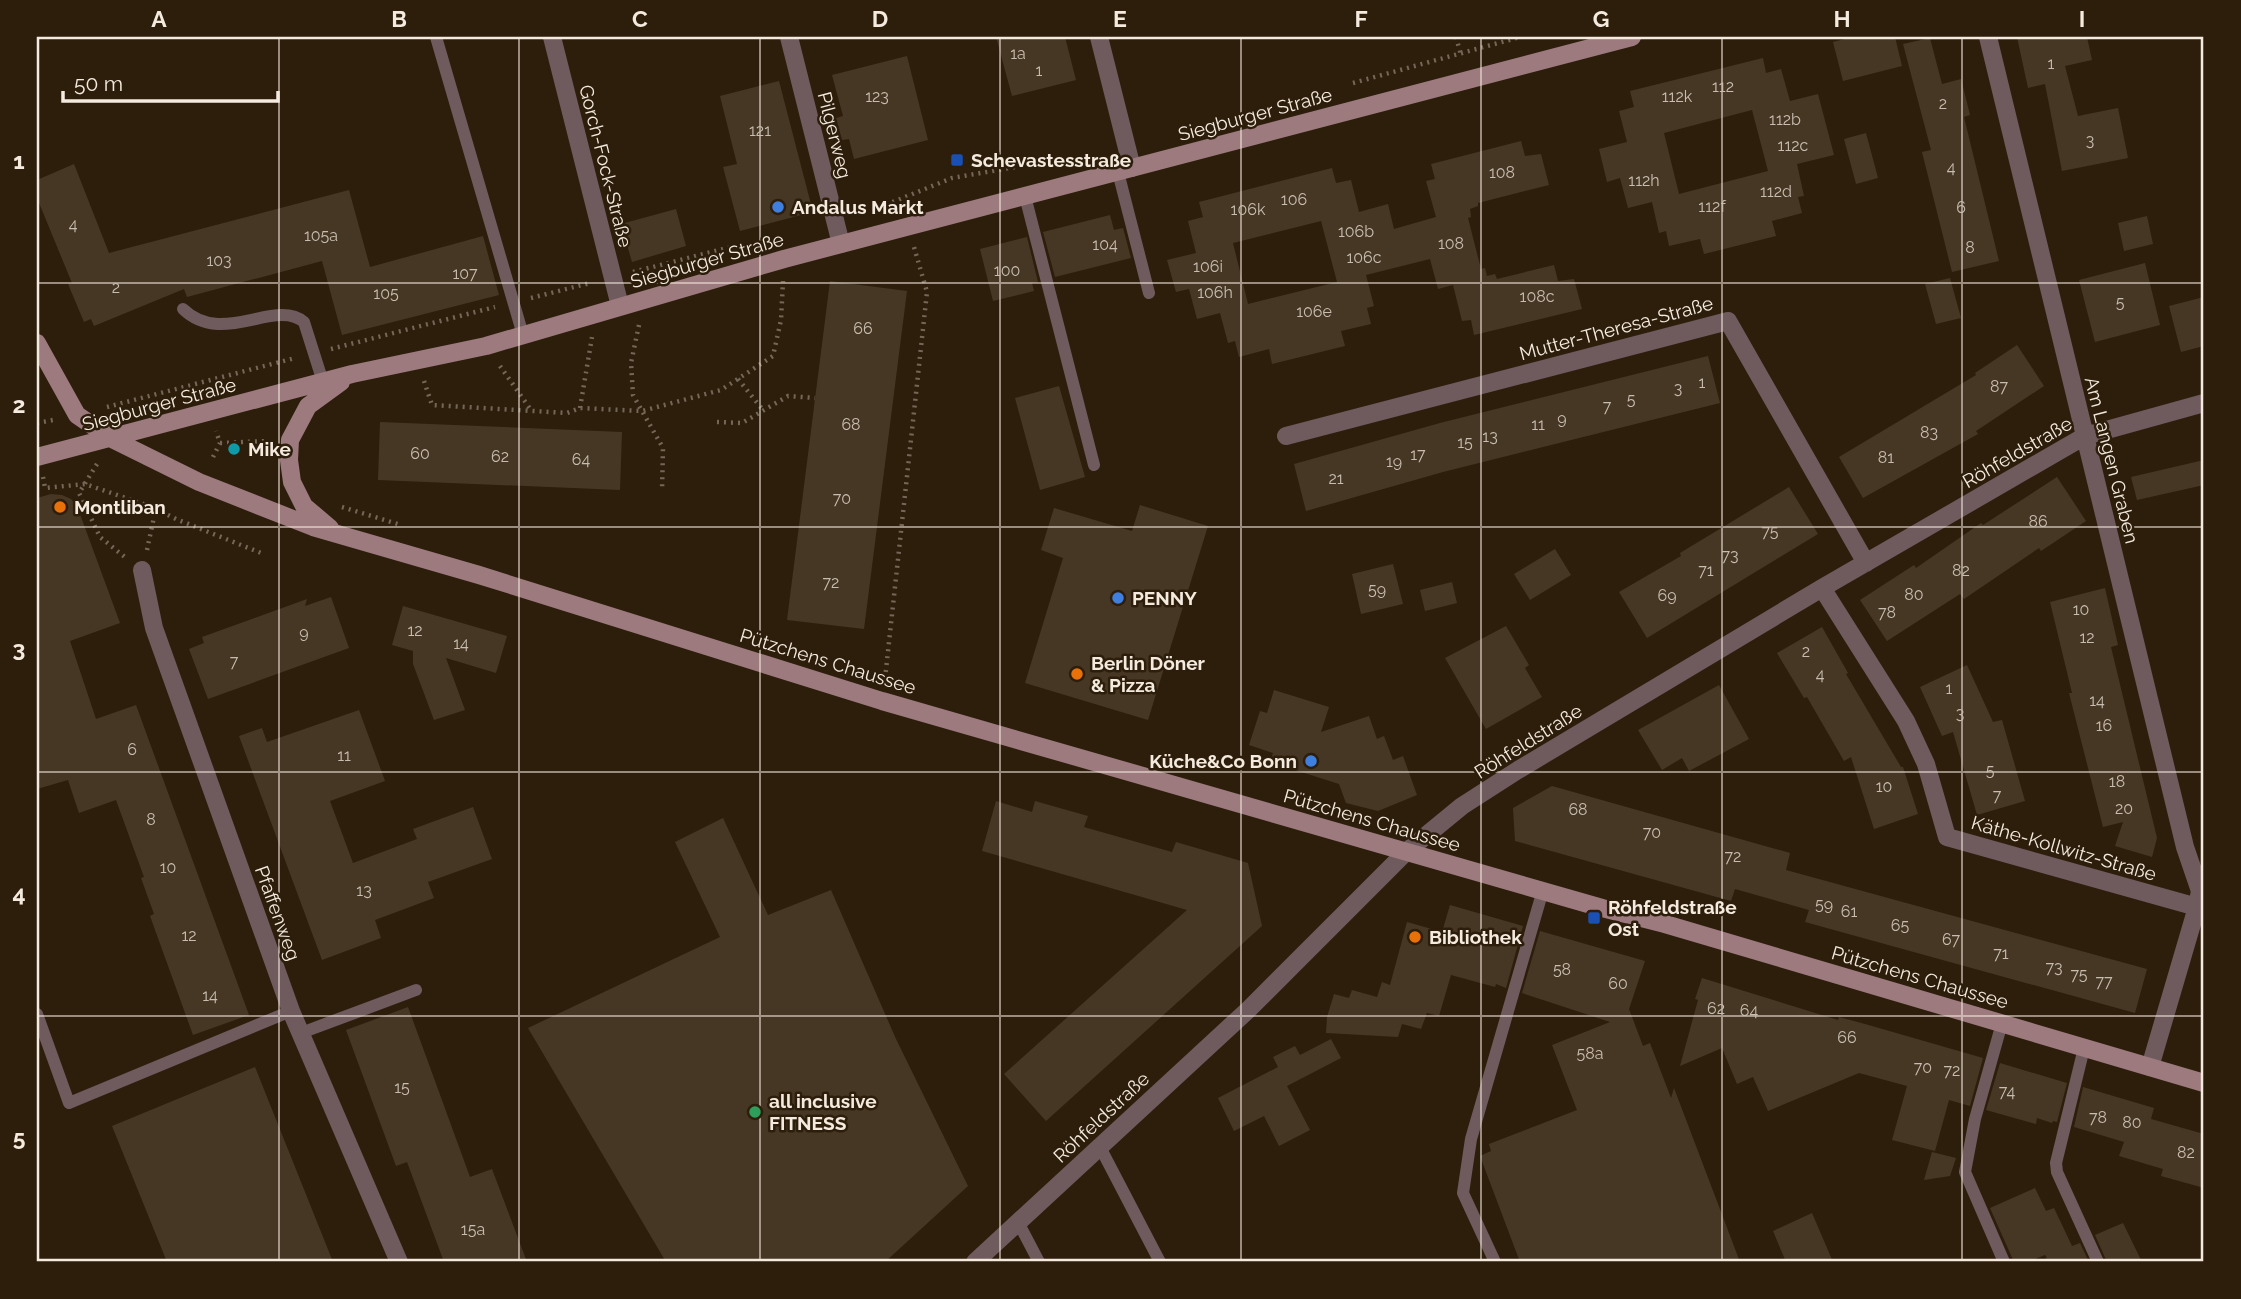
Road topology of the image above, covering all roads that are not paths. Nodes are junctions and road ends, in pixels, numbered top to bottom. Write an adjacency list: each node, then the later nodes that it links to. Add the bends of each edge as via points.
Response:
1 (436, 37): 13 (lane)
2 (552, 37): 11 (street, Gorch-Fock-Straße)
3 (789, 37): 9 (street, Pilgerweg)
4 (1100, 37): 7 (street)
5 (1632, 37): 7 (street, Siegburger Straße)
6 (1988, 37): 19 (street, Am Langen Graben)
7 (1125, 170): 8 (street, Siegburger Straße); 10 (lane)
8 (1025, 196): 9 (street, Siegburger Straße); 22 (lane)
9 (841, 244): 11 (street, Siegburger Straße)
10 (1149, 293)
11 (620, 306): 13 (street, Siegburger Straße)
12 (183, 309): 16 (lane, via 201,321 228,325 297,316 304,322)
13 (523, 335): 15 (street, Siegburger Straße)
14 (37, 343): 20 (street, Pützchens Chaussee, via 77,415)
15 (352, 374): 16 (street, Siegburger Straße); 23 (street, via 308,406 290,440 292,482 304,506)
16 (323, 382): 20 (street, Siegburger Straße)
17 (2204, 403): 19 (street, Röhfeldstraße)
18 (1286, 436): 24 (street, Mutter-Theresa-Straße, via 1728,321)
19 (2085, 436): 24 (street, Röhfeldstraße); 29 (street, Am Langen Graben)
20 (112, 439): 21 (street, Siegburger Straße); 23 (street, Pützchens Chaussee, via 199,482)
21 (37, 457)
22 (1094, 465)
23 (335, 532): 27 (street, Pützchens Chaussee, via 882,701)
24 (1866, 563): 26 (street, Röhfeldstraße)
25 (142, 570): 31 (street, Pfaffenweg, via 154,628)
26 (1822, 588): 27 (street, Röhfeldstraße, via 1518,770 1462,806); 29 (street, Käthe-Kollwitz-Straße, via 1906,721 1926,764 1947,837)
27 (1406, 852): 28 (street, Pützchens Chaussee); 38 (street, Röhfeldstraße, via 1248,1010)
28 (1544, 890): 33 (street, Pützchens Chaussee); 44 (lane, via 1471,1139 1462,1193)
29 (2200, 896): 36 (street)
30 (416, 990): 34 (lane)
31 (291, 1011): 32 (lane, via 69,1103); 34 (street, Pfaffenweg)
32 (37, 1014)
33 (2003, 1023): 35 (street, Pützchens Chaussee); 45 (lane, via 1965,1172)
34 (301, 1033): 40 (street, Pfaffenweg)
35 (2084, 1048): 36 (street, Pützchens Chaussee); 46 (lane, via 2056,1163)
36 (2150, 1067): 37 (street, Pützchens Chaussee)
37 (2204, 1083)
38 (1100, 1147): 39 (street, Röhfeldstraße); 43 (lane)
39 (1018, 1222): 41 (street, Röhfeldstraße); 42 (lane)
40 (399, 1262)
41 (975, 1262)
42 (1040, 1262)
43 (1160, 1262)
44 (1495, 1262)
45 (2004, 1262)
46 (2098, 1262)

